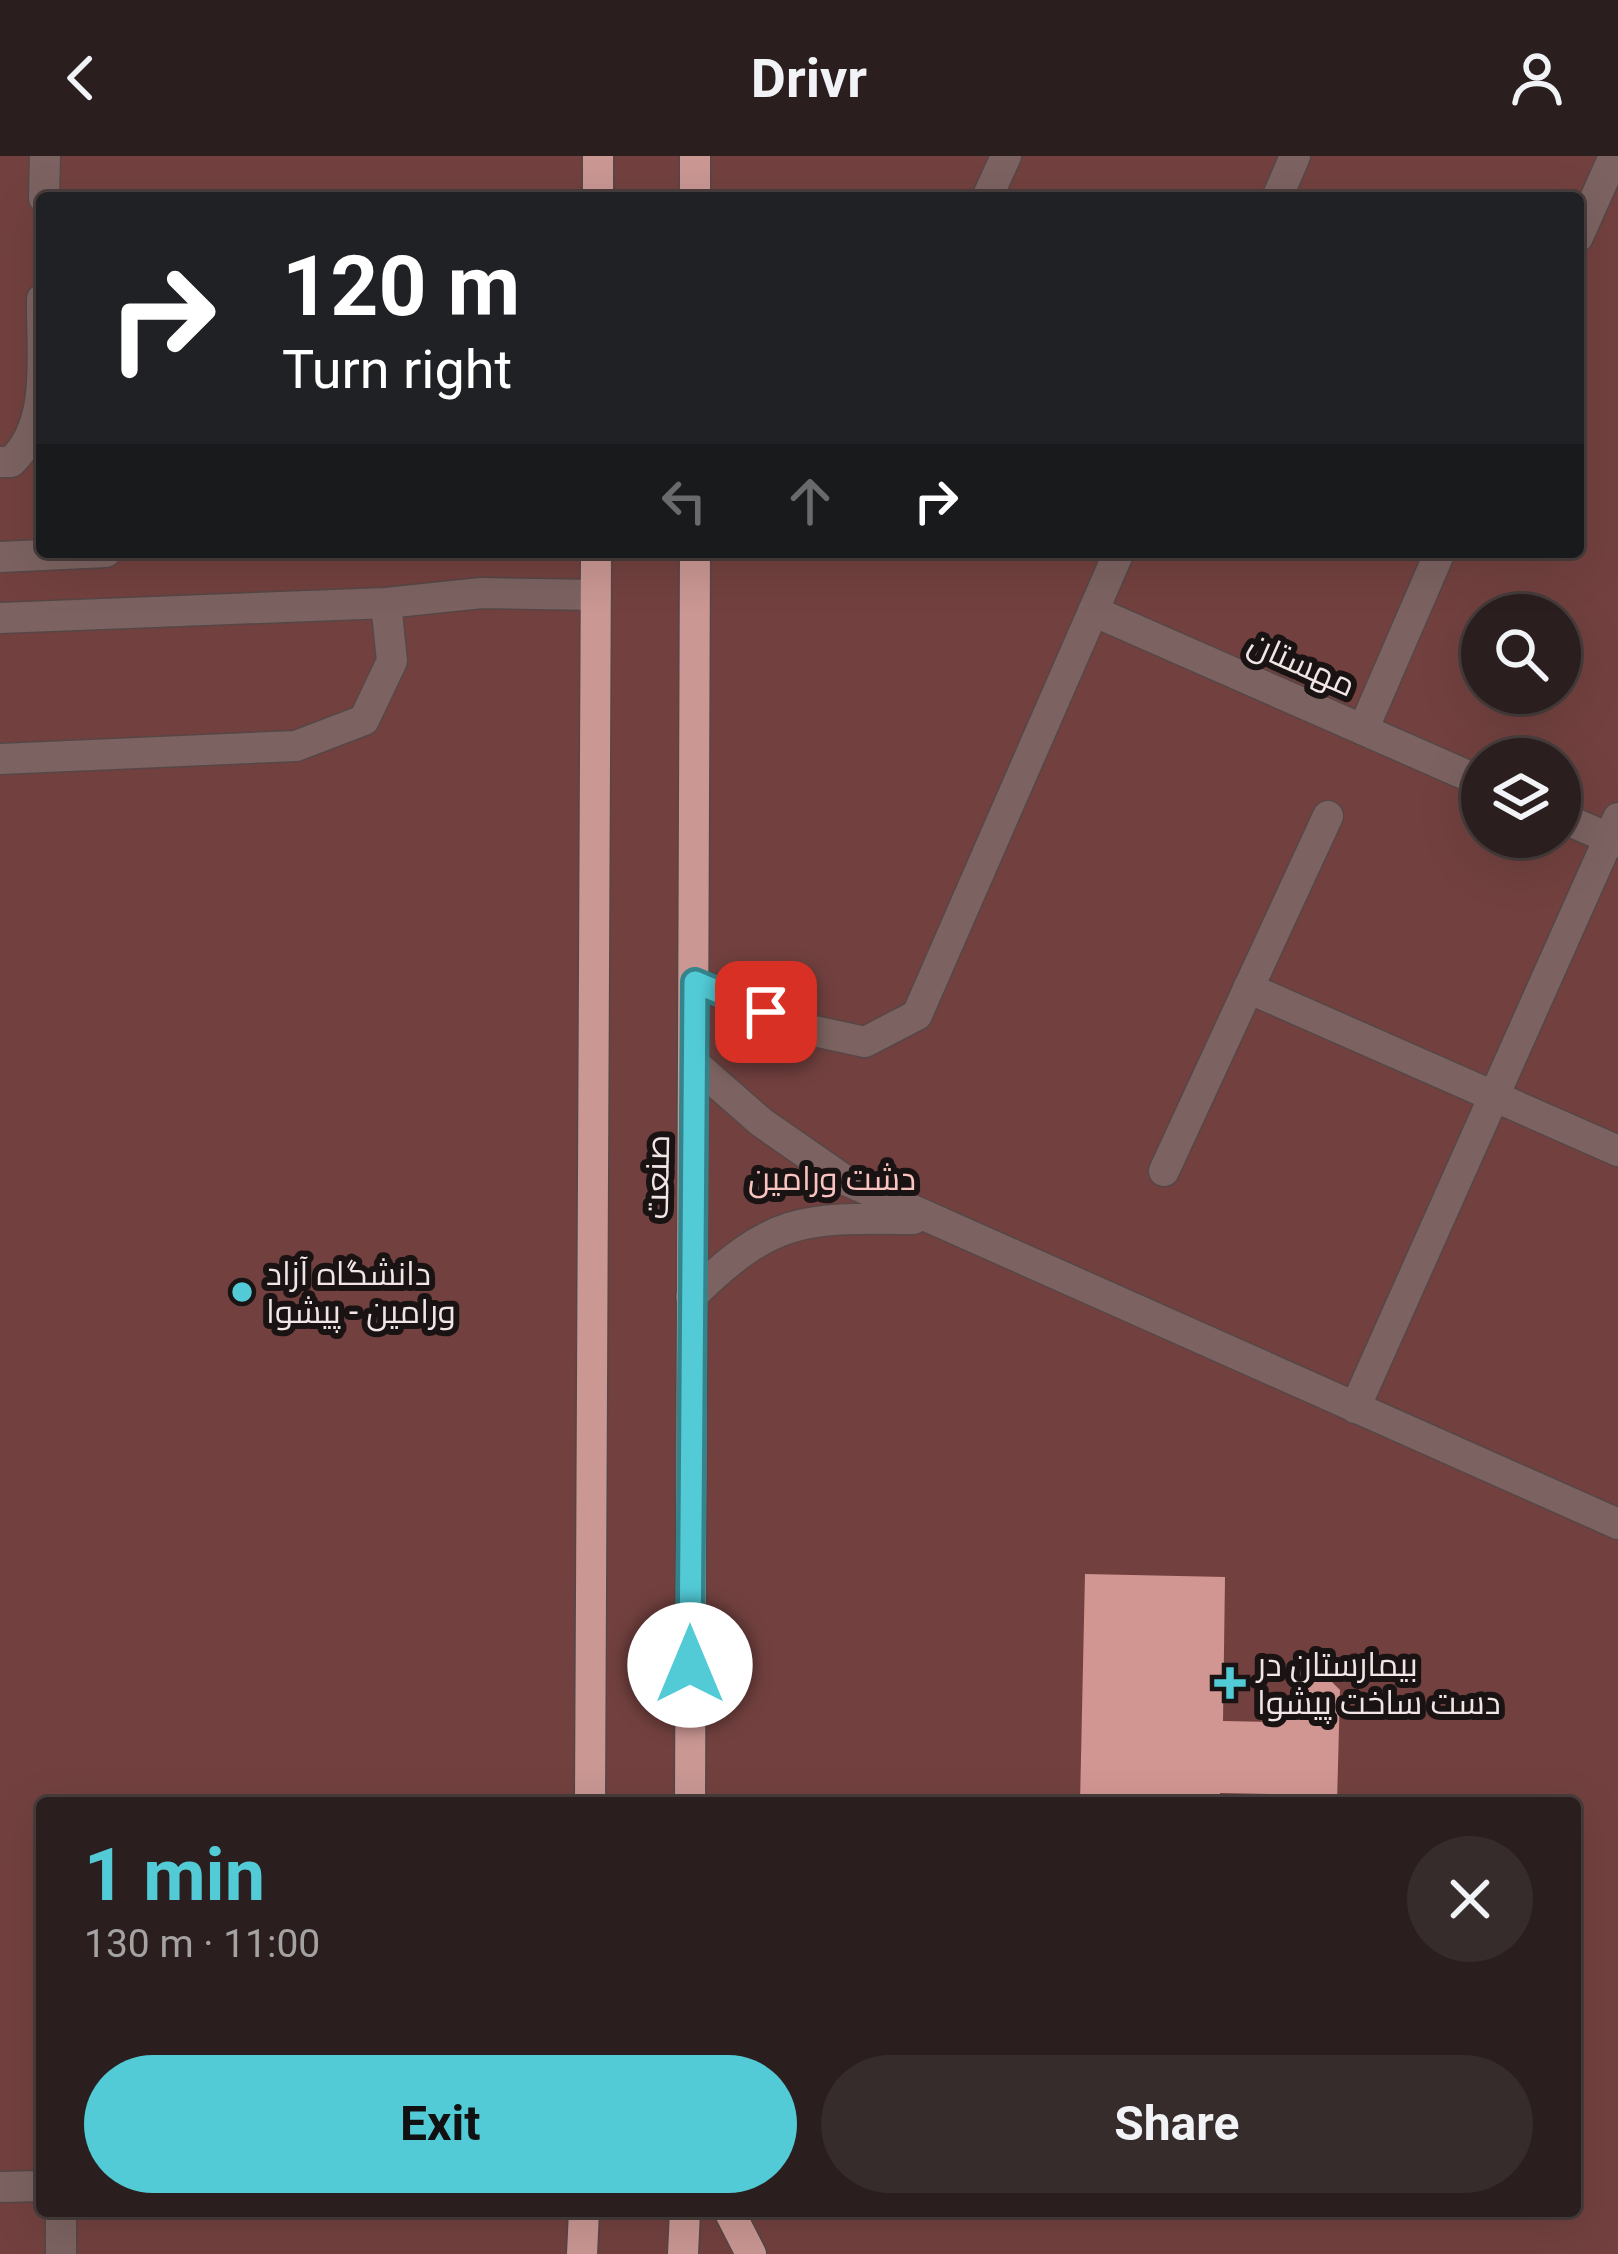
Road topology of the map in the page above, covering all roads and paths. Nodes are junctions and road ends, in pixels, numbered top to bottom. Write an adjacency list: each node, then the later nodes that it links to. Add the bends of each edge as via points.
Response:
1 (45, 156): 7 (street)
2 (598, 156): 8 (main road)
3 (695, 156): 9 (main road)
4 (1006, 156): 10 (street)
5 (1295, 156): 11 (street)
6 (1614, 156): 12 (street)
7 (44, 192)
8 (598, 192)
9 (695, 192)
10 (991, 192)
11 (1280, 192)
12 (1584, 224)
13 (36, 423): 14 (street, via 29,445)
14 (0, 463)
15 (36, 555): 16 (street)
16 (0, 557)
17 (596, 558): 21 (main road, صنعت)
18 (695, 558): 31 (main road, صنعت)
19 (1116, 558): 23 (street)
20 (1437, 558): 25 (street)
21 (596, 595): 22 (street, via 481,592); 41 (main road, صنعت)
22 (386, 603): 24 (street); 26 (street, via 392,661 364,720 296,746)
23 (1093, 611): 25 (street, مهستان); 31 (street, via 917,1016 865,1042 806,1029)
24 (0, 618)
25 (1363, 730): 27 (street, مهستان)
26 (0, 759)
27 (1461, 773)
28 (1328, 816): 32 (street)
29 (1581, 823): 30 (street)
30 (1615, 833): 34 (street)
31 (695, 982): 33 (main road, صنعت)
32 (1248, 988): 34 (street); 36 (street)
33 (695, 1064): 37 (street, via 788,1143); 38 (main road, صنعت)
34 (1496, 1097): 35 (street); 39 (street)
35 (1618, 1151)
36 (1164, 1172)
37 (925, 1219): 38 (street, via 819,1219 762,1237); 39 (street)
38 (691, 1297): 42 (main road, صنعت)
39 (1354, 1408): 40 (street)
40 (1618, 1525)
41 (590, 1797)
42 (690, 1797)
43 (36, 2186): 44 (street)
44 (0, 2187)
45 (61, 2217): 49 (street)
46 (584, 2217): 50 (main road)
47 (686, 2217): 51 (main road)
48 (732, 2217): 52 (main road)
49 (61, 2254)
50 (582, 2254)
51 (683, 2254)
52 (752, 2254)

